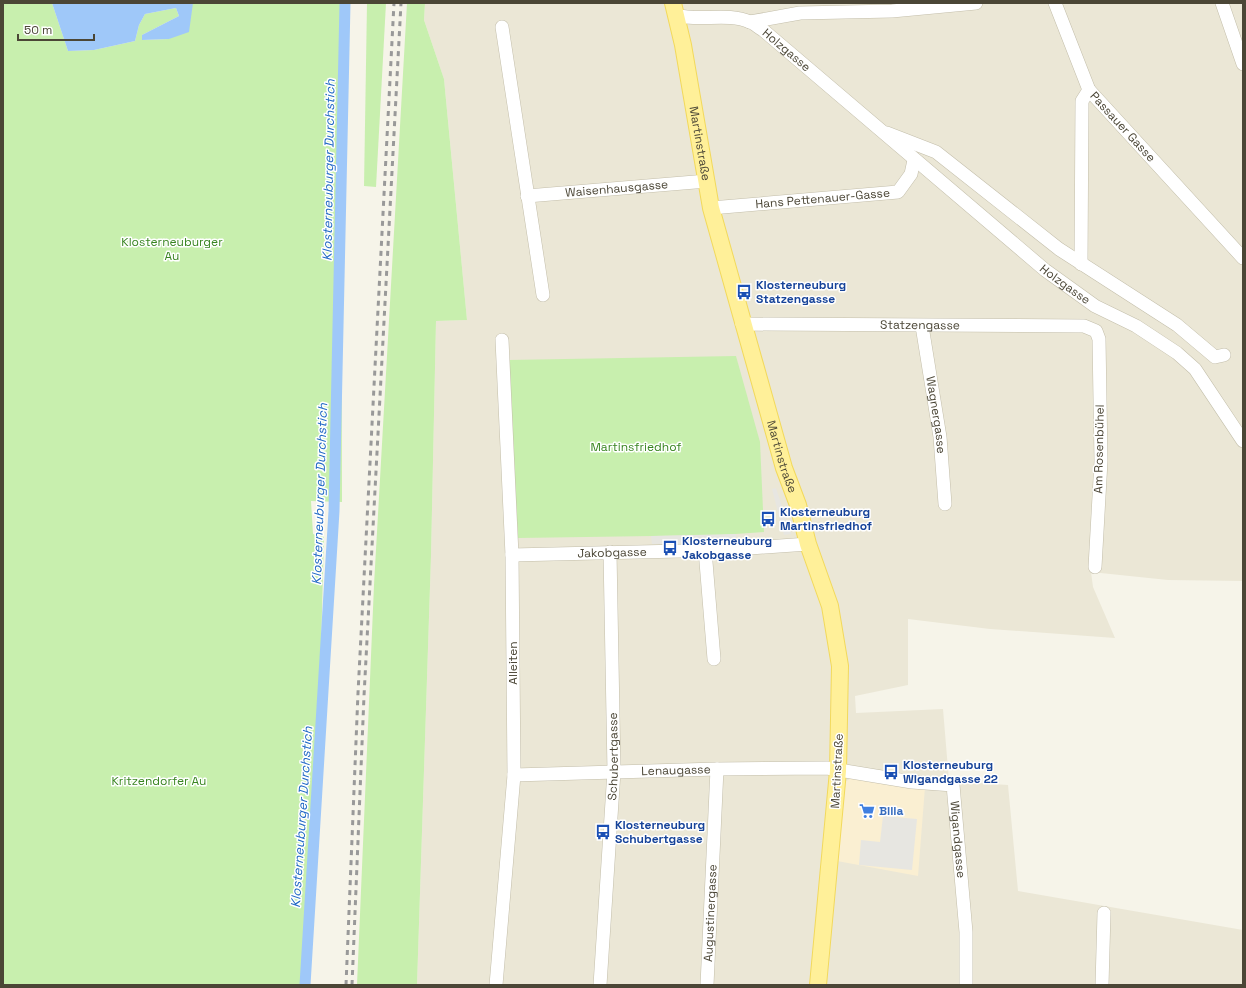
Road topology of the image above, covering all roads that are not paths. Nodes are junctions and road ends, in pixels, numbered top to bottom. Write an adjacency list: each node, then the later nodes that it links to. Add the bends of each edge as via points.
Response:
1 (976, 3): 4 (street)
2 (1055, 3): 9 (street)
3 (1222, 3): 8 (street)
4 (892, 7): 6 (street, via 800,13)
5 (675, 9): 6 (street, Holzgasse, via 686,18 736,18); 12 (main road, Martinstraße)
6 (750, 22): 10 (street, Holzgasse)
7 (502, 27): 13 (street)
8 (1243, 64)
9 (1089, 90): 15 (street, Passauer Gasse); 16 (street, Passauer Gasse, via 1082,102)
10 (878, 129): 11 (street, Holzgasse); 16 (street, Holzgasse, via 936,152 1059,250)
11 (914, 160): 14 (street, Hans Pettenauer-Gasse, via 911,174 898,192); 23 (street, Holzgasse, via 1045,270 1095,306 1136,326 1177,353 1195,369)
12 (706, 182): 13 (street, Waisenhausgasse); 14 (main road, Martinstraße)
13 (527, 196): 17 (street)
14 (711, 208): 18 (main road, Martinstraße)
15 (1243, 258)
16 (1081, 264): 22 (street, Holzgasse, via 1177,325 1215,357)
17 (543, 295)
18 (742, 324): 19 (street, Statzengasse); 25 (main road, Martinstraße)
19 (922, 326): 20 (street, Statzengasse, via 1084,326); 24 (street, Wagnergasse, via 940,436)
20 (1096, 331): 29 (street, Am Rosenbühel, via 1099,339 1101,461)
21 (502, 340): 28 (street, Alleiten)
22 (1224, 355)
23 (1243, 441)
24 (945, 504)
25 (808, 544): 26 (street, Jakobgasse); 32 (main road, Martinstraße, via 830,606 840,666)
26 (705, 550): 27 (street, Jakobgasse); 30 (street)
27 (610, 552): 28 (street, Jakobgasse); 33 (street, Schubertgasse)
28 (512, 555): 34 (street, Alleiten)
29 (1095, 567)
30 (714, 659)
31 (717, 769): 32 (street, Lenaugasse); 33 (street, Lenaugasse); 38 (street, Augustinergasse)
32 (838, 770): 39 (main road, Martinstraße); 40 (street, Wigandgasse, via 912,782 953,785 966,932)
33 (614, 772): 34 (street, Lenaugasse); 37 (street, Schubertgasse)
34 (514, 775): 36 (street, Alleiten)
35 (1104, 913): 41 (street)
36 (496, 985)
37 (600, 985)
38 (707, 985)
39 (818, 985)
40 (966, 985)
41 (1102, 985)

